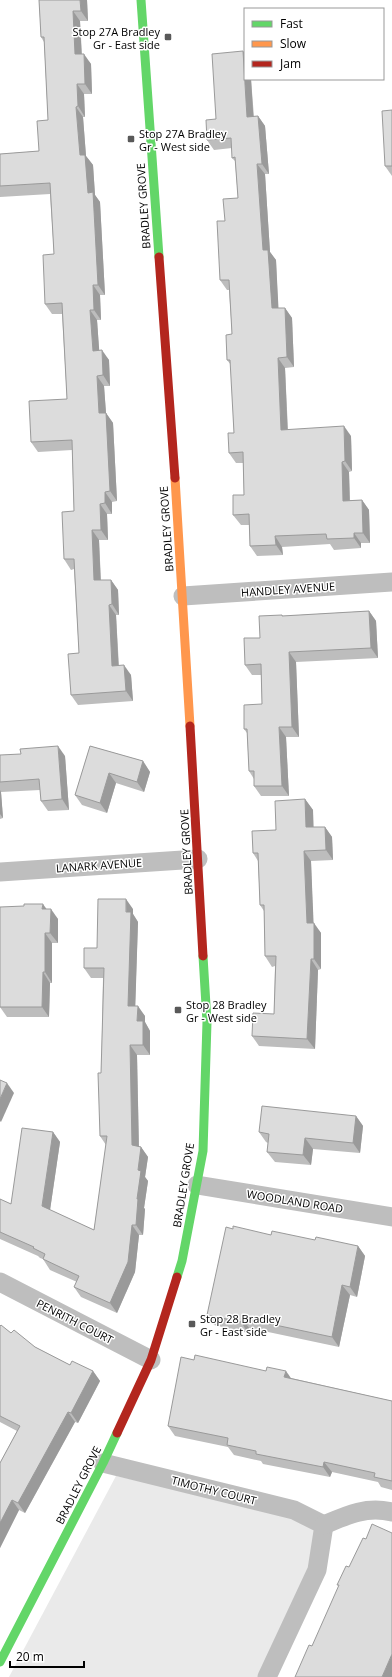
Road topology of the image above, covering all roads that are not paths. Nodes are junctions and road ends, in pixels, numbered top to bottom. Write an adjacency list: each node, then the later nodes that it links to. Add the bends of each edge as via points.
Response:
1 (141, 0): 3 (street, BRADLEY GROVE)
2 (392, 582): 3 (street, HANDLEY AVENUE)
3 (183, 596): 4 (street, BRADLEY GROVE)
4 (198, 859): 5 (street, LANARK AVENUE); 6 (street, BRADLEY GROVE, via 207,1022 202,1151)
5 (0, 872)
6 (198, 1185): 7 (street, WOODLAND ROAD); 9 (street, BRADLEY GROVE, via 182,1261)
7 (392, 1217)
8 (0, 1282): 9 (street, PENRITH COURT)
9 (151, 1360): 10 (street, BRADLEY GROVE)
10 (103, 1463): 12 (street, TIMOTHY COURT, via 294,1510); 13 (street, BRADLEY GROVE)
11 (392, 1512): 12 (street, via 369,1509)
12 (324, 1525): 14 (street, via 317,1570)
13 (0, 1662)
14 (267, 1677)

